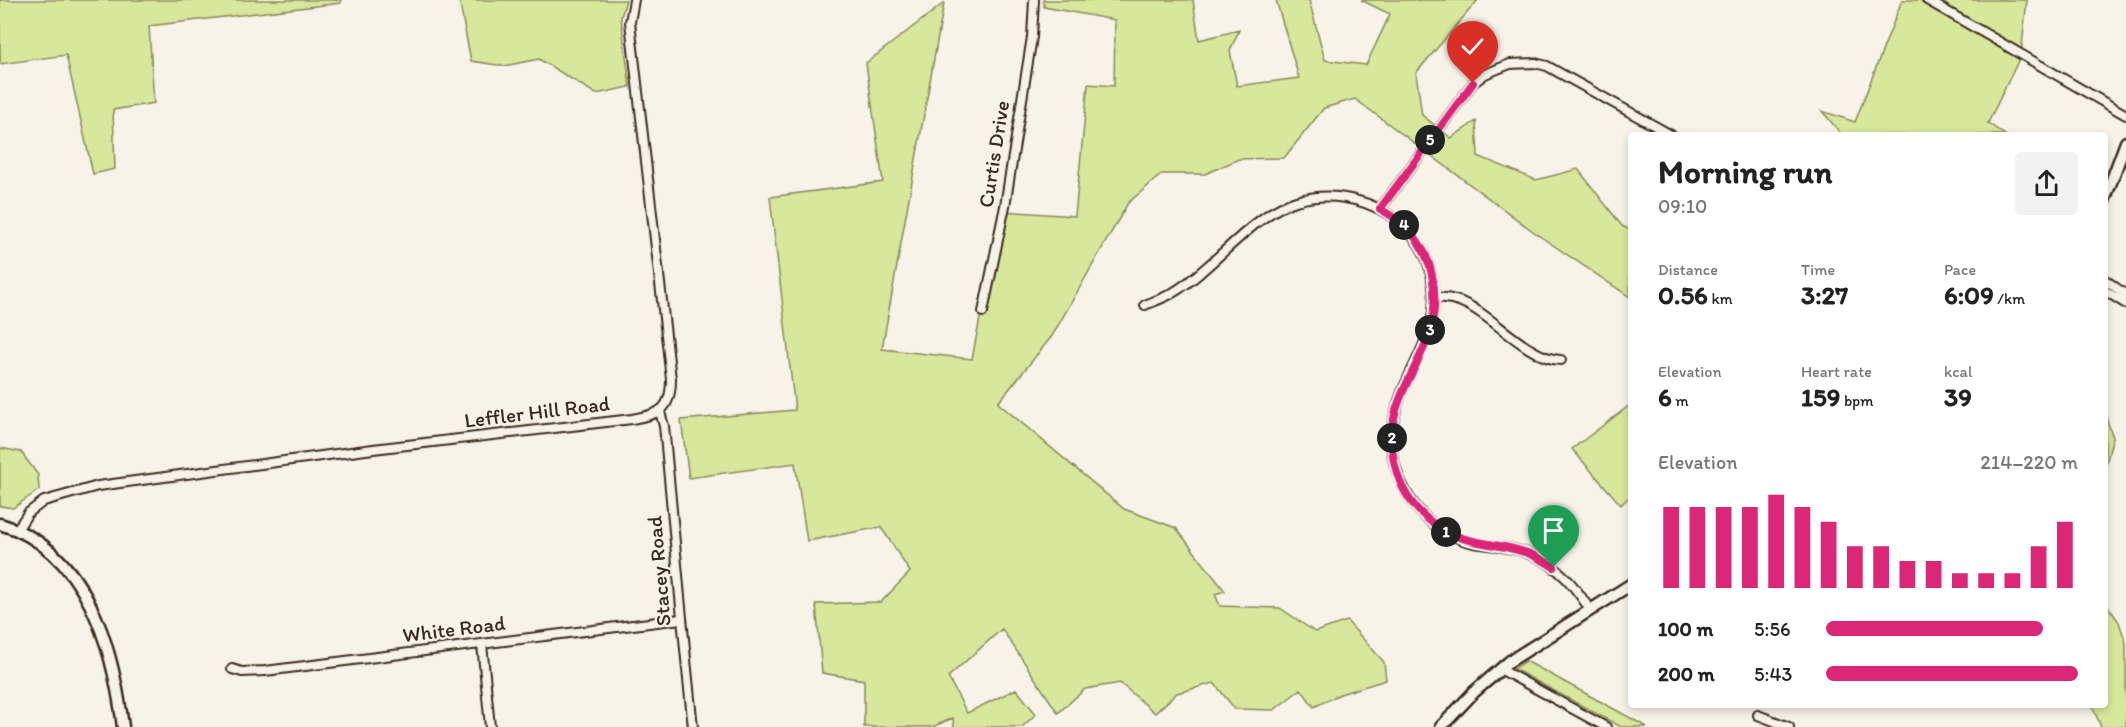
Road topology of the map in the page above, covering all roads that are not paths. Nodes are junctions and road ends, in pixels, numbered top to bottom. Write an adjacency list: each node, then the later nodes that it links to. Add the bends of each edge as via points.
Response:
1 (634, 0): 17 (street, via 630,22 671,379 669,401)
2 (1034, 0): 15 (street, Curtis Drive, via 1033,30 1005,207)
3 (1927, 0): 4 (street)
4 (2126, 115)
5 (1666, 132): 8 (street, via 1560,71 1535,63 1510,64 1473,83)
6 (2126, 142): 7 (main road)
7 (2108, 190)
8 (1380, 209): 12 (street, via 1404,225 1418,242 1428,262); 14 (street, via 1343,197 1295,201 1272,212 1175,291)
9 (2108, 282): 11 (street)
10 (2108, 293): 13 (street)
11 (2126, 295)
12 (1435, 297): 16 (street, via 1467,304 1543,358); 21 (street, via 1427,340 1399,400 1393,423 1393,455 1405,491 1422,514 1456,537 1525,552 1554,567 1574,586)
13 (2126, 304)
14 (1145, 305)
15 (983, 312)
16 (1561, 360)
17 (660, 412): 19 (street, Leffler Hill Road, via 632,419 98,486 44,501 28,513); 22 (street, Stacey Road)
18 (0, 524): 19 (main road)
19 (17, 530): 27 (main road, via 56,557 86,596 108,648)
20 (1628, 586): 21 (main road)
21 (1590, 610): 25 (main road)
22 (681, 619): 23 (street, White Road); 29 (street, Stacey Road)
23 (482, 644): 24 (street, White Road, via 265,671); 28 (street)
24 (232, 669)
25 (1500, 669): 30 (main road); 31 (street)
26 (1758, 715): 32 (street)
27 (123, 727)
28 (490, 727)
29 (693, 727)
30 (1441, 727)
31 (1606, 727)
32 (1789, 727)

